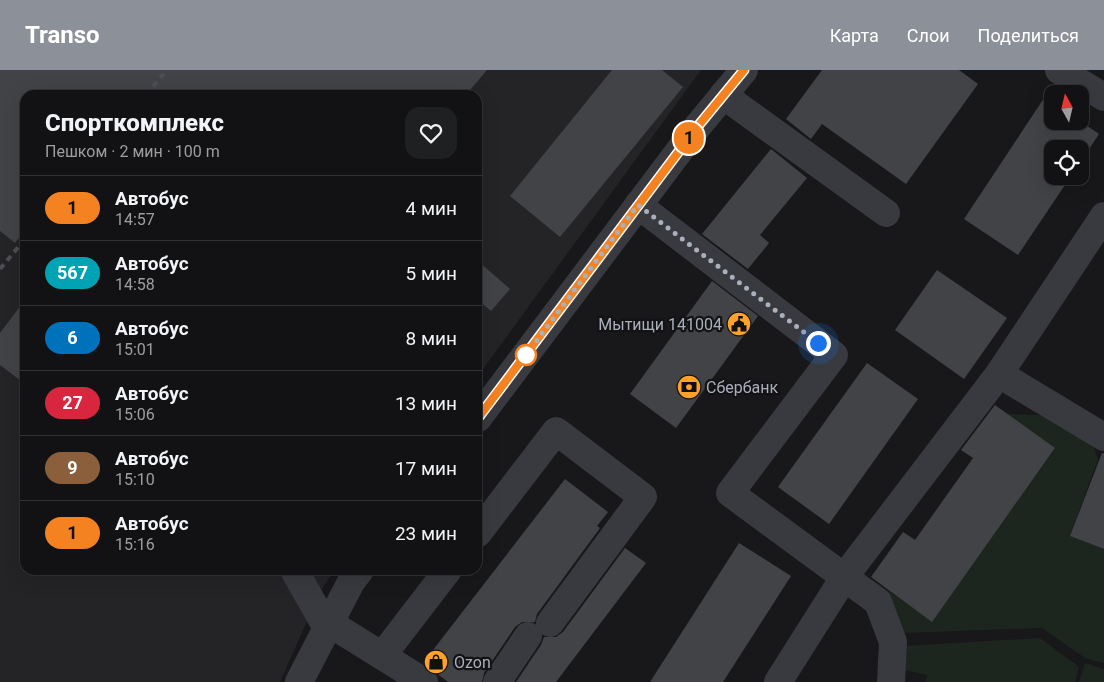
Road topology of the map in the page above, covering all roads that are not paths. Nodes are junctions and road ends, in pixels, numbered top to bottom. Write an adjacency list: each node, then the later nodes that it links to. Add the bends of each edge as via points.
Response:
1 (744, 70): 4 (street)
2 (1058, 70): 3 (street)
3 (1102, 91)
4 (724, 95): 5 (street); 6 (street)
5 (638, 205): 9 (street); 15 (street, via 834,355 730,493)
6 (886, 213)
7 (1104, 216): 8 (street)
8 (999, 374): 10 (street); 15 (street)
9 (482, 413)
10 (1104, 437)
11 (482, 528): 20 (street, via 556,431 643,496)
12 (297, 575): 16 (street)
13 (356, 575): 16 (street)
14 (444, 575): 17 (street)
15 (845, 576): 21 (street); 22 (street, via 878,602 893,642)
16 (329, 627): 17 (street); 18 (street)
17 (382, 656): 19 (street)
18 (299, 682)
19 (424, 682)
20 (497, 682)
21 (778, 682)
22 (891, 682)

